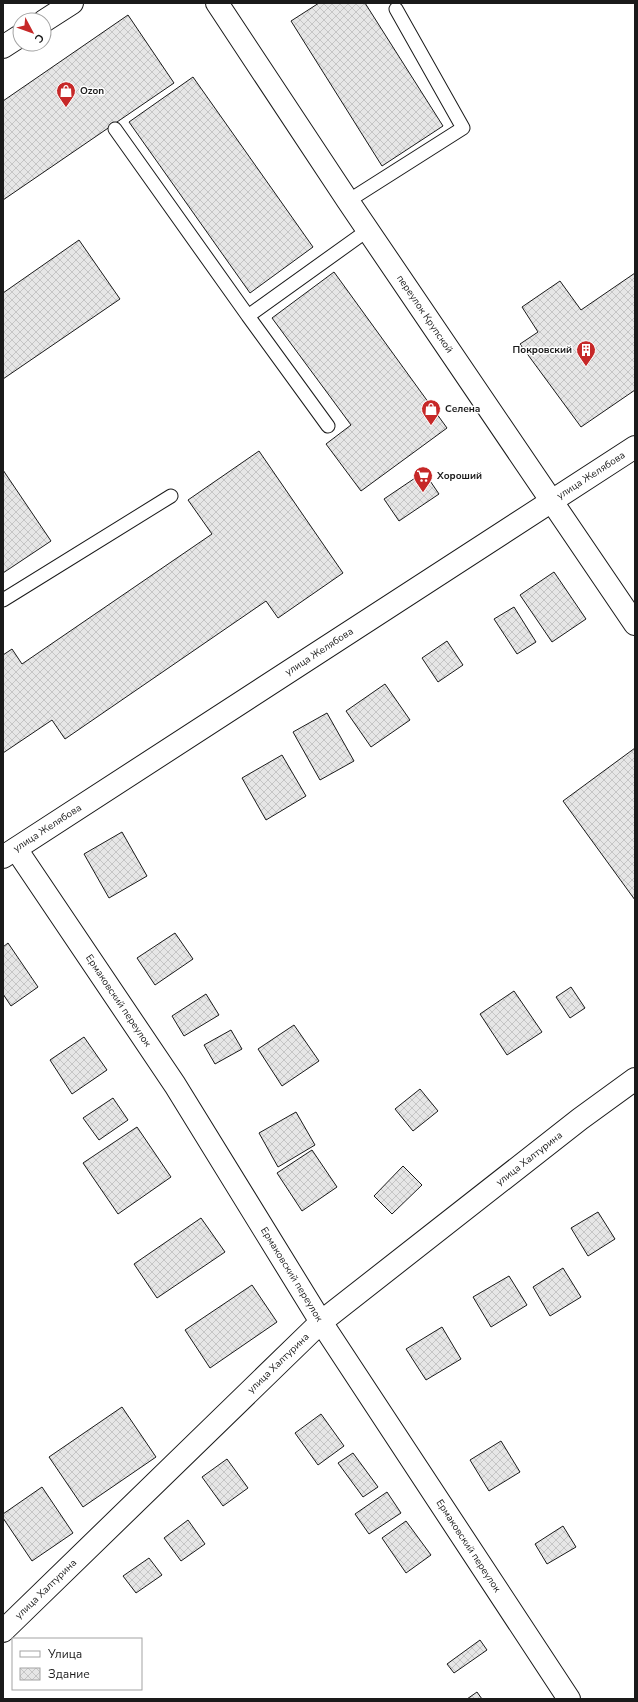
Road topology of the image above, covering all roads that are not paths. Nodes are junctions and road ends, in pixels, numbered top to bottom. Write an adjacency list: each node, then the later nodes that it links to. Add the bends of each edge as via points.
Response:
1 (72, 3): 4 (street)
2 (217, 3): 8 (street, переулок Крупской)
3 (396, 9): 8 (lane, via 463,128)
4 (52, 16)
5 (12, 41): 6 (street)
6 (3, 47)
7 (115, 129): 10 (lane)
8 (348, 201): 9 (street, переулок Крупской)
9 (368, 230): 10 (lane); 14 (street, переулок Крупской)
10 (248, 316): 11 (lane)
11 (328, 426)
12 (635, 447): 14 (street, улица Желябова)
13 (171, 496): 15 (lane)
14 (552, 501): 16 (street, переулок Крупской); 17 (street, улица Желябова)
15 (3, 600)
16 (635, 624)
17 (9, 853): 19 (street, Ермаковский переулок, via 175,1085)
18 (635, 1078): 19 (street, улица Халтурина, via 580,1118)
19 (321, 1322): 20 (street, улица Халтурина); 21 (street, Ермаковский переулок)
20 (3, 1631)
21 (569, 1699)

